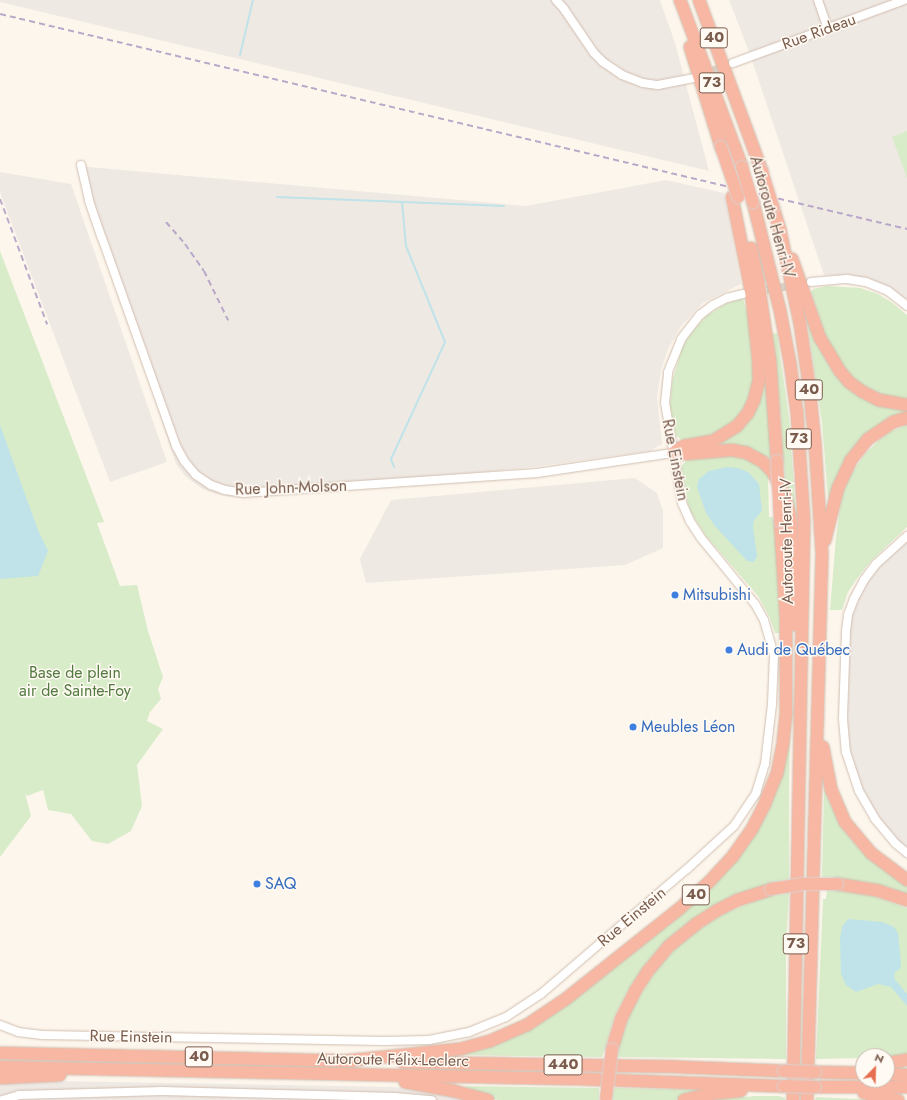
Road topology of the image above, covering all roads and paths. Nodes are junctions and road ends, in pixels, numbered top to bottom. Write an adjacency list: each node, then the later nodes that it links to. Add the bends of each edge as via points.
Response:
1 (556, 0): 8 (street, via 594,53 622,75 643,83 658,85)
2 (678, 0): 10 (highway, 40, bridge); 22 (highway, Autoroute Henri-IV / 73, bridge, via 753,202 780,310 797,413 802,468 804,570)
3 (700, 0): 11 (highway, Autoroute Henri-IV / 40, bridge, via 762,171)
4 (818, 0): 6 (street)
5 (904, 0): 6 (street, Rue Rideau)
6 (828, 29): 7 (street, Rue Rideau)
7 (733, 63)
8 (693, 78)
9 (81, 165): 17 (street, Rue John-Molson, via 89,201 176,446 196,475 211,484 243,493 537,473)
10 (735, 197): 17 (highway, via 751,291 759,380 751,407 737,426 714,441 684,446); 30 (highway, 40, bridge, via 758,281 773,382 786,618 784,739 776,774 765,803 752,829 733,856 704,887 567,998 527,1024 490,1041 460,1049)
11 (780, 230): 15 (highway, via 803,286 820,338 839,370 862,392 895,405); 19 (highway, Autoroute Henri-IV / 40, via 800,324 809,384)
12 (811, 282): 14 (street, via 847,279 866,282 888,291)
13 (743, 294): 17 (street, Rue Einstein, via 727,298 700,315 681,339 673,356 665,386 665,403)
14 (907, 306)
15 (907, 405)
16 (907, 418): 19 (highway, via 893,422 877,432 851,460 838,488)
17 (673, 453): 22 (highway, via 732,450 747,453 763,462 772,471 785,496 791,520 795,601 794,737); 25 (street, Rue Einstein, via 682,503 690,521 755,604 764,620 774,655 769,737 765,764 756,793 734,826 675,880 523,1006 487,1026 448,1037 390,1042 49,1035 18,1032)
18 (907, 536): 21 (street, via 876,564 864,580 848,615 843,719 846,752 859,791 875,819)
19 (822, 553): 20 (highway, Autoroute Henri-IV / 40)
20 (818, 713): 23 (highway, via 829,781 840,814 865,848); 50 (highway, Autoroute Henri-IV / 40)
21 (907, 853)
22 (798, 855): 49 (highway, Autoroute Henri-IV / 73)
23 (907, 880)
24 (907, 900): 44 (highway, bridge, via 876,890 837,884 804,884 771,889 738,900 696,924 669,946 635,990 621,1019 612,1049)
25 (0, 1025)
26 (0, 1045): 28 (highway)
27 (0, 1053): 28 (highway, Autoroute Félix-Leclerc / 40)
28 (53, 1054): 30 (highway, Autoroute Félix-Leclerc / 40)
29 (907, 1060): 31 (highway)
30 (345, 1061): 34 (highway, Autoroute Félix-Leclerc / 440, bridge)
31 (895, 1062)
32 (855, 1065): 34 (highway)
33 (0, 1067): 35 (highway, Autoroute Félix-Leclerc / 40)
34 (815, 1068): 36 (highway, 440)
35 (103, 1069): 38 (highway, Autoroute Félix-Leclerc / 40); 40 (highway, via 52,1076)
36 (855, 1072)
37 (895, 1074): 39 (highway)
38 (362, 1075): 41 (highway, Autoroute Félix-Leclerc / 40); 47 (highway, via 444,1089)
39 (907, 1075)
40 (0, 1078)
41 (782, 1086): 42 (highway, 40, bridge); 48 (highway, via 710,1094)
42 (820, 1087): 43 (highway); 51 (highway)
43 (907, 1087)
44 (606, 1099)
45 (2, 1100): 46 (street, via 24,1095 162,1091)
46 (432, 1100)
47 (488, 1100)
48 (684, 1100)
49 (793, 1100)
50 (807, 1100)
51 (898, 1100)

